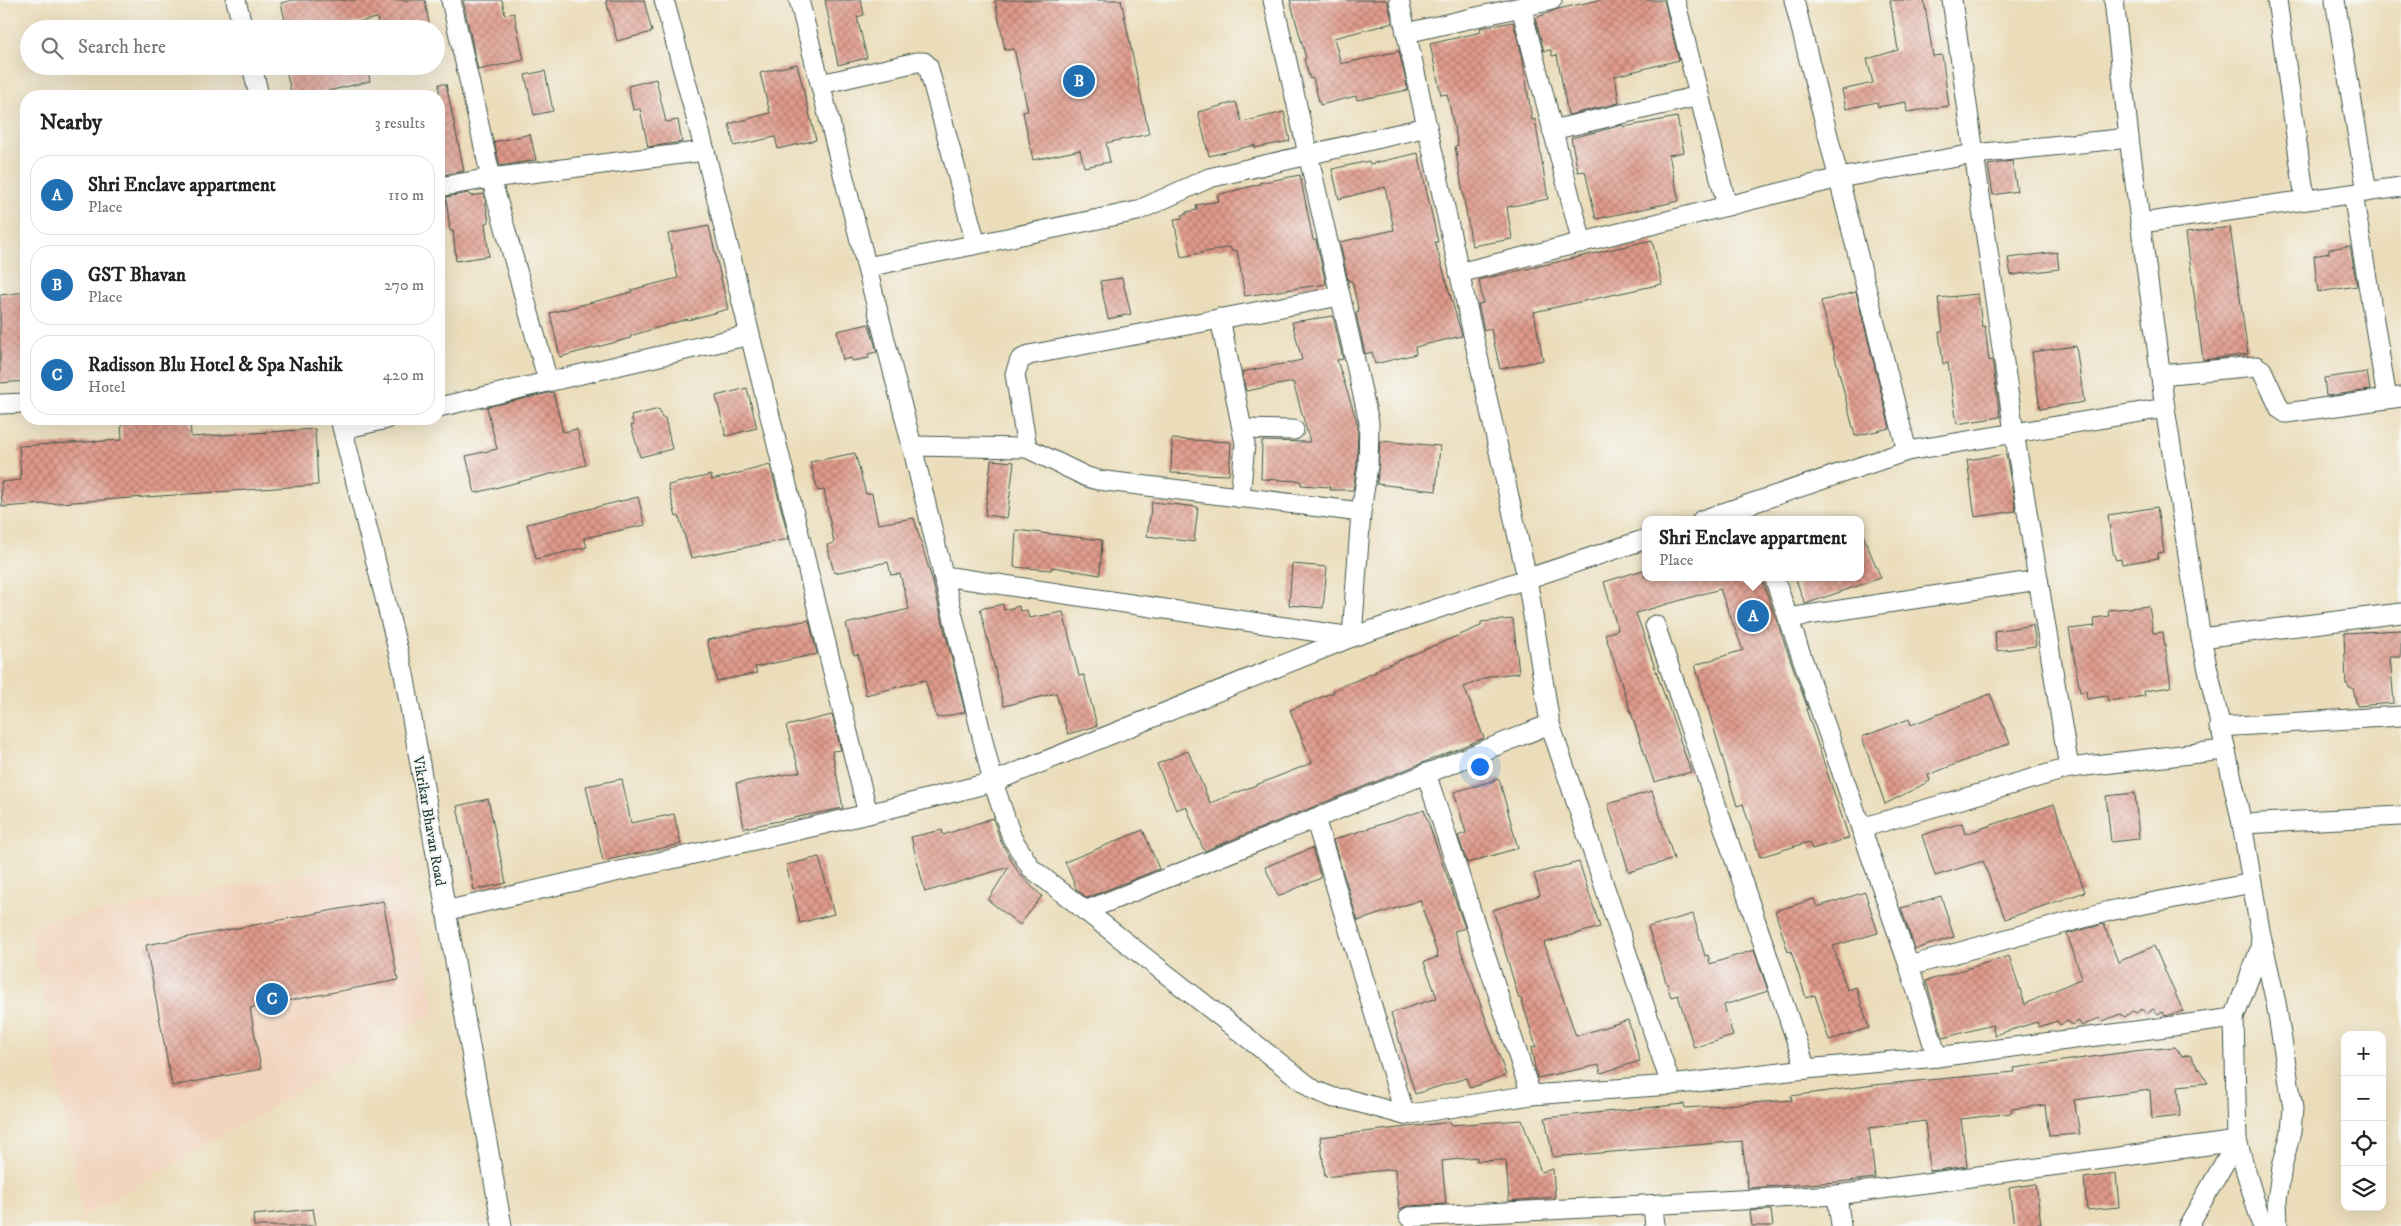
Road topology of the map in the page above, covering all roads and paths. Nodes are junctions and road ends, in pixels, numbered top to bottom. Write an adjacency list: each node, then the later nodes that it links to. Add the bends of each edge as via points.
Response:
1 (236, 0): 15 (street)
2 (451, 0): 27 (street)
3 (664, 0): 24 (street)
4 (799, 0): 18 (street)
5 (1273, 0): 25 (street)
6 (1399, 0): 16 (street)
7 (1552, 0): 14 (street)
8 (1676, 0): 20 (street)
9 (1794, 0): 28 (street)
10 (1952, 0): 26 (street)
11 (2114, 0): 23 (street)
12 (2277, 0): 32 (street)
13 (2335, 0): 31 (street)
14 (1520, 7): 16 (street); 22 (street)
15 (241, 20)
16 (1406, 33): 21 (street)
17 (254, 75): 19 (street)
18 (821, 84): 36 (street, via 917,62 928,66); 37 (street)
19 (258, 90)
20 (1699, 96): 22 (street); 33 (street)
21 (1426, 127): 25 (street); 38 (street)
22 (1552, 130): 35 (street)
23 (2128, 138): 26 (street); 34 (street)
24 (705, 151): 27 (street); 41 (street)
25 (1310, 154): 36 (street, via 1208,178 1137,211); 39 (street)
26 (1974, 154): 28 (street); 52 (street)
27 (491, 178): 29 (street); 43 (street)
28 (1839, 178): 33 (street); 55 (street)
29 (445, 186)
30 (2401, 187): 31 (street)
31 (2360, 193): 32 (street); 44 (street)
32 (2305, 200): 34 (street)
33 (1727, 206): 35 (street)
34 (2141, 223): 42 (street)
35 (1582, 243): 38 (street)
36 (976, 244): 37 (street)
37 (867, 267): 53 (street)
38 (1459, 273): 61 (street)
39 (1340, 296): 40 (street); 57 (street, via 1369,422 1368,466)
40 (1220, 318): 50 (street); 54 (street, via 1028,355 1020,360 1015,374)
41 (750, 335): 43 (street); 76 (street)
42 (2160, 375): 44 (street, via 2256,366 2262,370 2280,409 2286,413); 48 (street)
43 (548, 381): 47 (street)
44 (2394, 398)
45 (20, 403): 46 (street)
46 (0, 404)
47 (445, 406)
48 (2165, 408): 52 (street); 68 (street)
49 (341, 425): 82 (street, Vikrikar Bhavan Road, via 404,674)
50 (1243, 429): 51 (street); 56 (street, via 1245,457)
51 (1294, 430)
52 (2014, 432): 55 (street); 62 (street)
53 (912, 446): 54 (street); 60 (street)
54 (1027, 448): 56 (street, via 1098,480)
55 (1907, 451): 58 (street)
56 (1240, 498): 57 (street)
57 (1361, 512): 67 (street)
58 (1714, 516)
59 (1642, 539): 61 (street)
60 (944, 576): 67 (street); 75 (street)
61 (1527, 578): 67 (street); 70 (street)
62 (2038, 580): 65 (street); 73 (street)
63 (1775, 581): 65 (street)
64 (2401, 613): 68 (street)
65 (1788, 618): 80 (street)
66 (1655, 625): 88 (street)
67 (1352, 637): 75 (street)
68 (2202, 638): 71 (street)
69 (2401, 716): 71 (street)
70 (1550, 724): 74 (street); 89 (street)
71 (2219, 727): 72 (street)
72 (2224, 750): 73 (street); 79 (street)
73 (2069, 768): 80 (street)
74 (1426, 773): 78 (street); 90 (street)
75 (993, 782): 76 (street); 83 (street, via 1020,853 1031,868)
76 (868, 814): 82 (street)
77 (2401, 816): 79 (street)
78 (1315, 818): 83 (street); 91 (street)
79 (2242, 824): 81 (street)
80 (1861, 828): 85 (street)
81 (2252, 883): 84 (street); 85 (street, via 2109,911)
82 (445, 911): 96 (street, Vikrikar Bhavan Road)
83 (1085, 911): 91 (street, via 1314,1090 1334,1098)
84 (2262, 936): 86 (street); 101 (street, via 2292,1108 2277,1200)
85 (1909, 966): 87 (street)
86 (2234, 1018): 87 (street); 92 (street)
87 (1937, 1057): 88 (street)
88 (1806, 1069): 89 (street)
89 (1671, 1085): 90 (street)
90 (1531, 1095): 91 (street)
91 (1405, 1114)
92 (2237, 1141): 93 (street); 99 (street); 100 (street)
93 (1837, 1195): 94 (street); 98 (street)
94 (1653, 1205): 95 (street); 97 (street)
95 (1409, 1217)
96 (502, 1226)
97 (1655, 1226)
98 (1841, 1226)
99 (2188, 1226)
100 (2262, 1226)
101 (2278, 1226)

